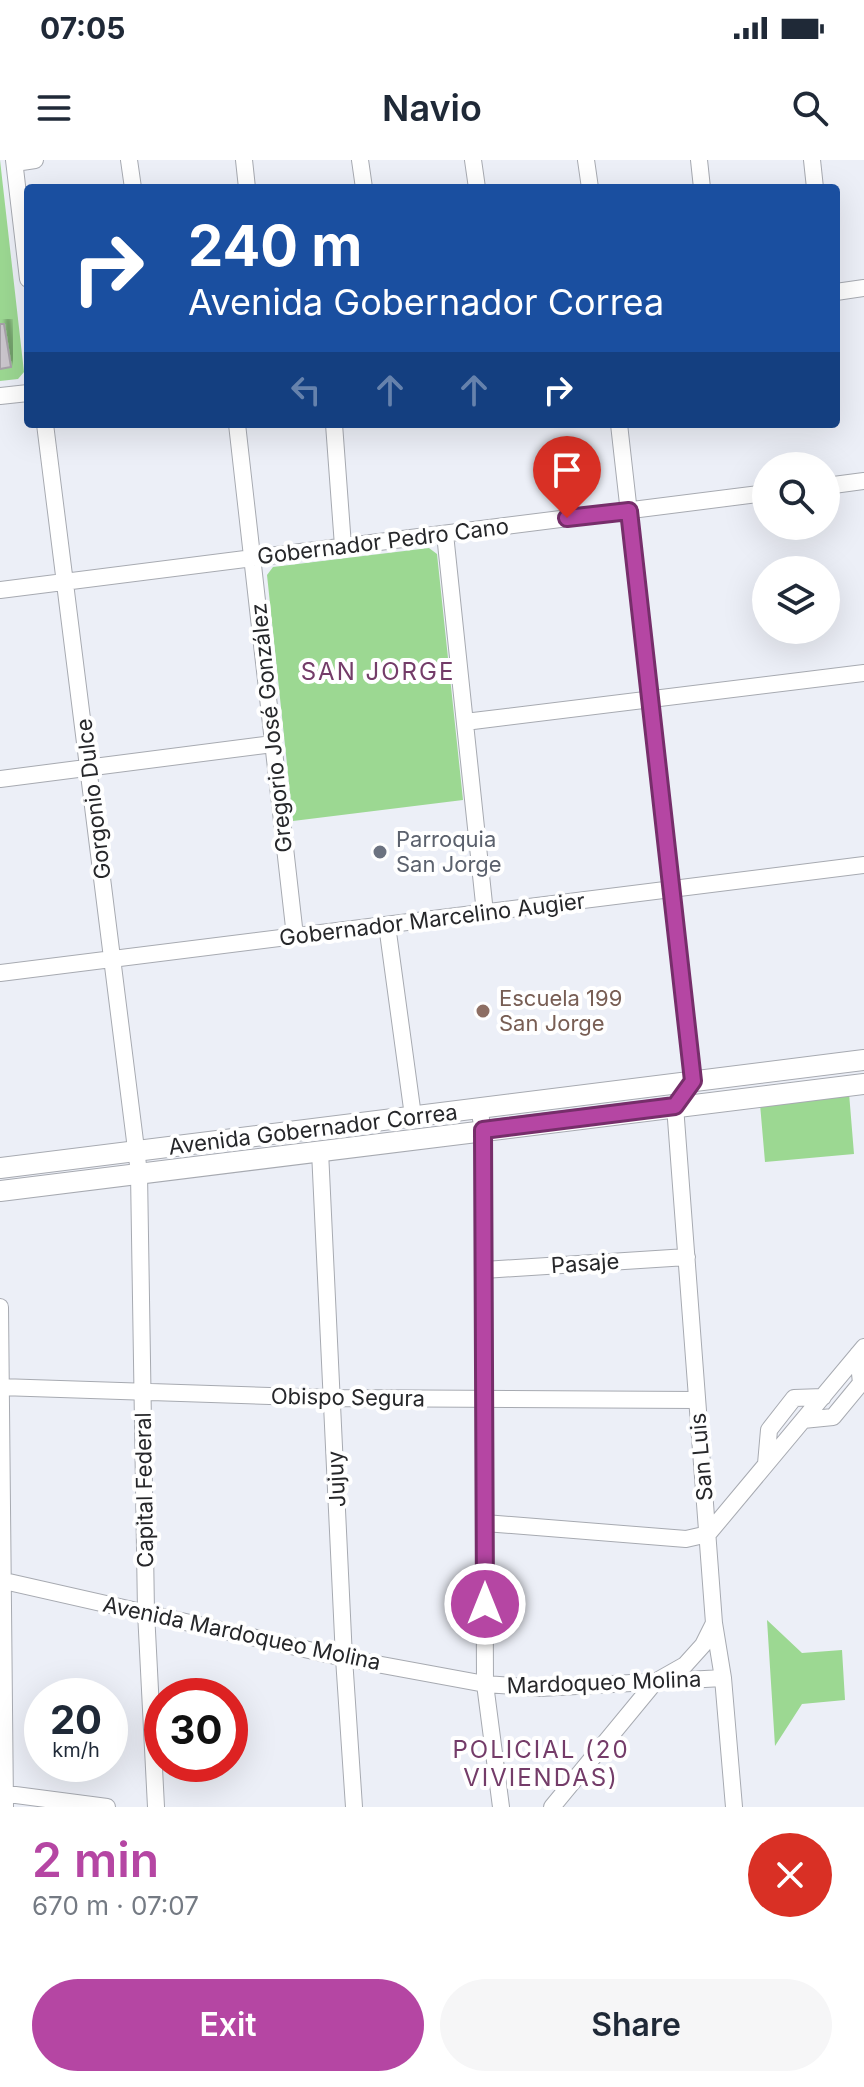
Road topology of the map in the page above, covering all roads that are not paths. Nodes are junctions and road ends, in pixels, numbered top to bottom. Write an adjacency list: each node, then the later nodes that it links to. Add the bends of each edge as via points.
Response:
1 (35, 160): 9 (street)
2 (129, 160): 10 (street)
3 (244, 160): 11 (street)
4 (360, 160): 12 (street)
5 (473, 160): 13 (street)
6 (586, 160): 14 (street)
7 (699, 160): 15 (street)
8 (812, 160): 16 (street)
9 (14, 161): 17 (street)
10 (132, 184)
11 (247, 184)
12 (363, 184)
13 (476, 184)
14 (589, 184)
15 (702, 184)
16 (815, 184)
17 (24, 245)
18 (864, 288): 19 (street)
19 (840, 291)
20 (24, 393): 21 (street)
21 (0, 396)
22 (46, 428): 33 (street, Gorgonio Dulce)
23 (237, 428): 32 (street, Gregorio José González)
24 (334, 428): 31 (street)
25 (619, 428): 29 (street)
26 (864, 481): 27 (street)
27 (840, 484)
28 (752, 495): 29 (street, Gobernador Pedro Cano)
29 (629, 511): 30 (street, Gobernador Pedro Cano); 36 (street)
30 (445, 534): 31 (street, Gobernador Pedro Cano); 37 (street)
31 (343, 546): 32 (street, Gobernador Pedro Cano)
32 (252, 558): 33 (street, Gobernador Pedro Cano); 38 (street, Gregorio José González)
33 (66, 581): 34 (street, Gobernador Pedro Cano); 39 (street, Gorgonio Dulce)
34 (0, 590)
35 (864, 673): 36 (street)
36 (650, 699): 37 (street); 42 (street)
37 (465, 722): 43 (street)
38 (273, 744): 39 (street); 45 (street, Gregorio José González)
39 (90, 767): 40 (street); 46 (street, Gorgonio Dulce)
40 (0, 779)
41 (864, 865): 42 (street, Gobernador Marcelino Augier)
42 (671, 889): 43 (street, Gobernador Marcelino Augier); 49 (street)
43 (485, 913): 44 (street, Gobernador Marcelino Augier)
44 (387, 925): 45 (street, Gobernador Marcelino Augier); 53 (street)
45 (295, 936): 46 (street, Gobernador Marcelino Augier)
46 (112, 959): 47 (street, Gobernador Marcelino Augier); 55 (street, Gorgonio Dulce)
47 (0, 973)
48 (864, 1060): 49 (main road, Avenida Gobernador Correa)
49 (693, 1081): 51 (street); 52 (main road, Avenida Gobernador Correa)
50 (864, 1084): 51 (main road, Avenida Gobernador Correa)
51 (675, 1106): 54 (main road, Avenida Gobernador Correa); 60 (street, San Luis)
52 (479, 1108): 53 (main road, Avenida Gobernador Correa); 54 (street)
53 (413, 1116): 55 (main road, Avenida Gobernador Correa)
54 (483, 1130): 56 (main road, Avenida Gobernador Correa); 61 (street)
55 (136, 1151): 57 (main road, Avenida Gobernador Correa); 58 (street, Gorgonio Dulce)
56 (320, 1151): 58 (main road, Avenida Gobernador Correa); 67 (street, Jujuy)
57 (0, 1168)
58 (139, 1173): 59 (main road, Avenida Gobernador Correa); 65 (street, Capital Federal)
59 (0, 1191)
60 (687, 1257): 61 (street, Pasaje); 69 (street, San Luis)
61 (484, 1270): 68 (street)
62 (0, 1307): 64 (street)
63 (861, 1351): 66 (street); 70 (street, via 861,1383 833,1417)
64 (1, 1387): 65 (street, Obispo Segura); 74 (street)
65 (143, 1392): 67 (street, Obispo Segura); 75 (street, Capital Federal)
66 (823, 1397): 70 (street); 71 (street, via 794,1398 769,1430)
67 (332, 1398): 68 (street, Obispo Segura); 77 (street, Jujuy)
68 (485, 1400): 69 (street, Obispo Segura); 72 (street)
69 (697, 1400): 73 (street, San Luis)
70 (803, 1420): 71 (street)
71 (766, 1464): 73 (street)
72 (485, 1523): 73 (street, via 686,1539); 80 (street)
73 (708, 1534): 76 (street, San Luis)
74 (0, 1580): 75 (street, Avenida Mardoqueo Molina); 81 (street)
75 (146, 1612): 77 (street, Avenida Mardoqueo Molina); 83 (street, Capital Federal)
76 (714, 1623): 78 (street, San Luis); 79 (street, via 685,1665)
77 (344, 1658): 80 (street, Avenida Mardoqueo Molina); 84 (street, Jujuy)
78 (723, 1678): 79 (street, Mardoqueo Molina); 87 (street, San Luis)
79 (655, 1682): 80 (street, Mardoqueo Molina, via 540,1688); 86 (street)
80 (485, 1684): 85 (street)
81 (3, 1798): 82 (street)
82 (107, 1807)
83 (156, 1807)
84 (354, 1807)
85 (501, 1807)
86 (552, 1807)
87 (734, 1807)

